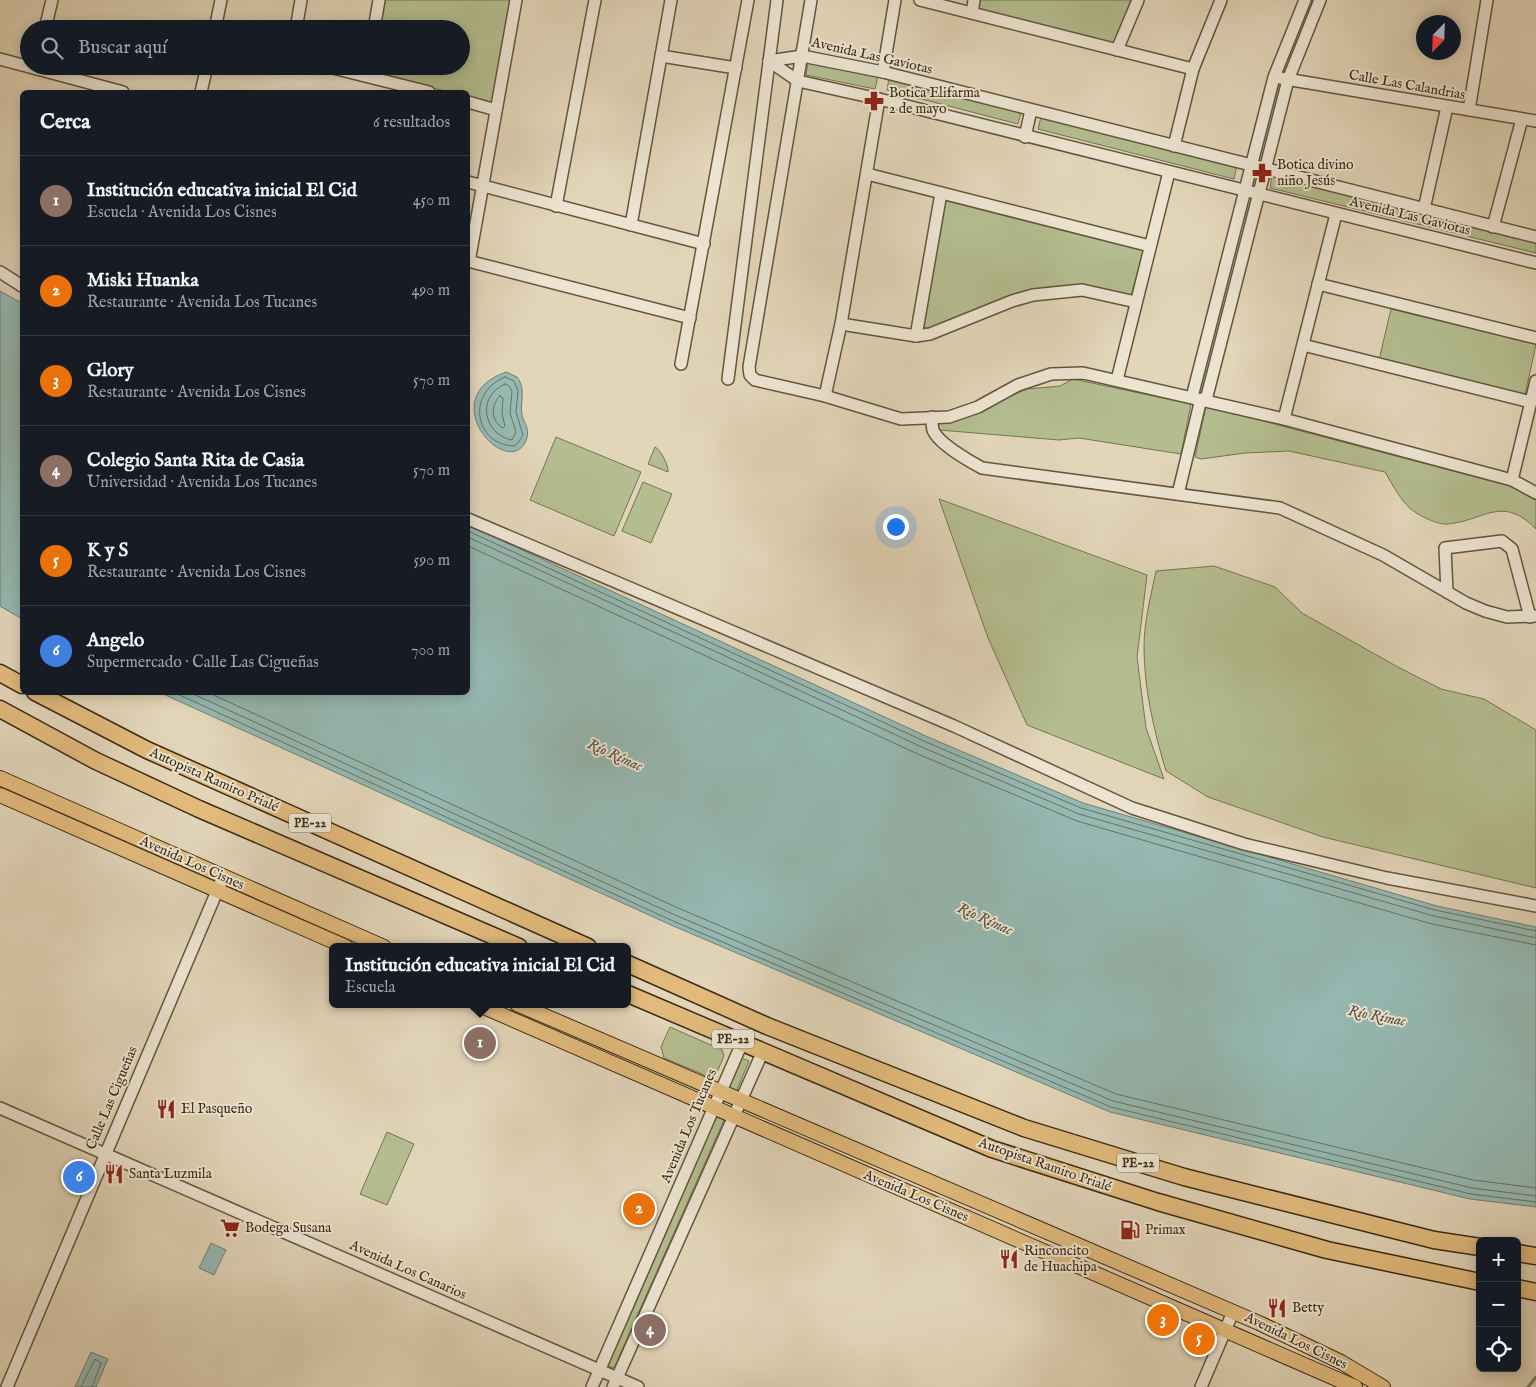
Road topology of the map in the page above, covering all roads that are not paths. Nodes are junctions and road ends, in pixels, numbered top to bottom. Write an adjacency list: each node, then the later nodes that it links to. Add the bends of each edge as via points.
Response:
1 (52, 0): 20 (street)
2 (221, 0): 21 (street)
3 (301, 0): 22 (street)
4 (379, 0): 23 (street)
5 (516, 0): 45 (street)
6 (595, 0): 61 (street)
7 (671, 0): 25 (street)
8 (748, 0): 30 (street)
9 (777, 0): 28 (street)
10 (811, 0): 26 (street)
11 (895, 0): 32 (street)
12 (920, 0): 19 (street)
13 (974, 0): 19 (street)
14 (1138, 0): 24 (street)
15 (1221, 0): 31 (street)
16 (1305, 0): 36 (street)
17 (1320, 0): 37 (street)
18 (1487, 0): 47 (street)
19 (972, 13): 24 (street)
20 (47, 20)
21 (217, 20)
22 (298, 20)
23 (376, 20)
24 (1117, 50): 31 (street)
25 (661, 56): 30 (street); 64 (street)
26 (802, 56): 28 (street, Avenida Las Gaviotas); 32 (street, Avenida Las Gaviotas); 38 (street)
27 (0, 59): 29 (street)
28 (769, 61): 38 (street, Avenida Las Gaviotas); 82 (street)
29 (20, 64)
30 (736, 68): 67 (street)
31 (1193, 69): 51 (street)
32 (883, 72): 46 (street, Avenida Las Gaviotas)
33 (61, 75): 39 (street)
34 (205, 75): 40 (street)
35 (377, 75): 41 (street)
36 (1274, 77): 37 (street, Calle Las Calandrias); 52 (street)
37 (1288, 80): 44 (street, Calle Las Calandrias); 53 (street)
38 (798, 82): 42 (street, Avenida Las Gaviotas); 85 (street, via 749,367 755,380)
39 (116, 90)
40 (201, 90)
41 (423, 90)
42 (879, 99): 50 (street, Avenida Las Gaviotas); 55 (street)
43 (470, 103): 45 (street)
44 (1447, 107): 47 (street, Calle Las Calandrias); 62 (street)
45 (496, 110): 57 (street)
46 (1032, 110): 50 (street); 51 (street, Avenida Las Gaviotas)
47 (1469, 110): 48 (street, Calle Las Calandrias)
48 (1522, 119): 49 (street, Calle Las Calandrias); 65 (street)
49 (1536, 121)
50 (1025, 136): 54 (street, Avenida Las Gaviotas)
51 (1174, 146): 52 (street, Avenida Las Gaviotas)
52 (1250, 165): 53 (street, Avenida Las Gaviotas); 58 (street)
53 (1264, 169): 60 (street); 62 (street, Avenida Las Gaviotas)
54 (1169, 172): 58 (street, Avenida Las Gaviotas); 68 (street)
55 (867, 174): 59 (street); 77 (street)
56 (470, 183): 57 (street)
57 (483, 186): 61 (street); 69 (street)
58 (1245, 190): 60 (street, Avenida Las Gaviotas); 86 (street)
59 (941, 193): 68 (street); 78 (street)
60 (1258, 194): 63 (street, Avenida Las Gaviotas); 86 (street)
61 (556, 206): 64 (street)
62 (1424, 209): 65 (street, Avenida Las Gaviotas)
63 (1336, 214): 71 (street, Avenida Las Gaviotas); 73 (street)
64 (631, 225): 67 (street)
65 (1493, 227): 66 (street, Avenida Las Gaviotas)
66 (1536, 237)
67 (704, 244): 76 (street)
68 (1150, 246): 75 (street)
69 (470, 251)
70 (470, 262): 76 (street)
71 (1536, 263)
72 (0, 272): 74 (street)
73 (1318, 284): 79 (street); 80 (street)
74 (20, 285)
75 (1136, 302): 78 (street, via 1082,290 1051,292 1012,301 930,334); 83 (street)
76 (690, 318): 81 (street)
77 (841, 324): 78 (street); 85 (street)
78 (916, 336)
79 (1536, 338)
80 (1303, 345): 87 (street); 89 (street)
81 (681, 364)
82 (728, 378)
83 (1117, 380): 86 (street); 88 (street, via 1083,373 1051,374 1018,385 978,407 949,416)
84 (1536, 380): 87 (street)
85 (825, 396): 88 (street, via 901,419)
86 (1200, 399): 89 (street); 92 (street)
87 (1531, 402): 90 (street)
88 (932, 417): 92 (street, via 934,432 951,448 982,468)
89 (1284, 419): 90 (street)
90 (1512, 480): 91 (street)
91 (1536, 493)
92 (1178, 494): 94 (street, via 1280,508 1383,555)
93 (470, 520): 104 (street, via 954,726 1132,808 1244,844 1387,878)
94 (1447, 592): 95 (street, via 1486,611 1507,617); 95 (street, via 1445,548 1502,541 1512,548)
95 (1533, 616)
96 (0, 673): 97 (highway)
97 (20, 684)
98 (41, 695): 105 (highway, Autopista Ramiro Prialé / PE-22, via 147,750)
99 (0, 709): 106 (highway, PE-22, via 96,761 191,805)
100 (0, 778): 102 (main road, Avenida Los Cisnes)
101 (0, 795): 103 (main road, Avenida Los Cisnes)
102 (223, 877): 103 (street, Calle Las Cigueñas); 108 (main road, Avenida Los Cisnes)
103 (217, 890): 107 (main road, Avenida Los Cisnes); 124 (street, Calle Las Cigueñas)
104 (1536, 906)
105 (506, 911): 106 (highway, via 497,912 490,919); 110 (highway, Autopista Ramiro Prialé / PE-22)
106 (495, 937): 109 (highway, PE-22)
107 (337, 943)
108 (375, 943)
109 (509, 943)
110 (579, 943)
111 (631, 965): 117 (highway, Autopista Ramiro Prialé / PE-22, via 767,1026)
112 (631, 995): 115 (highway, Autopista Ramiro Prialé / PE-22)
113 (486, 1008): 121 (main road, Avenida Los Cisnes)
114 (526, 1008): 118 (main road, Avenida Los Cisnes)
115 (742, 1043): 116 (highway, Autopista Ramiro Prialé / PE-22); 118 (street, Avenida Los Tucanes)
116 (763, 1051): 119 (street); 122 (highway, Autopista Ramiro Prialé / PE-22)
117 (907, 1082): 122 (highway, via 910,1097); 126 (highway, Autopista Ramiro Prialé / PE-22, via 1000,1120 1184,1177 1434,1240)
118 (720, 1092): 119 (main road, Avenida Los Cisnes); 121 (street, Avenida Los Tucanes)
119 (740, 1100): 123 (street); 125 (main road, Avenida Los Cisnes)
120 (0, 1108): 124 (street, Avenida Los Canarios)
121 (713, 1108): 123 (main road, Avenida Los Cisnes); 135 (street, Avenida Los Tucanes)
122 (896, 1108): 130 (highway, Autopista Ramiro Prialé / PE-22, via 992,1149 1158,1202 1327,1250)
123 (733, 1117): 128 (main road, Avenida Los Cisnes); 136 (street)
124 (104, 1154): 135 (street, Avenida Los Canarios); 137 (street, Calle Las Cigueñas)
125 (1060, 1237): 128 (main road, via 1063,1250); 133 (main road, Avenida Los Cisnes)
126 (1476, 1246)
127 (1521, 1254): 129 (highway)
128 (1051, 1255): 134 (main road, Avenida Los Cisnes)
129 (1536, 1256)
130 (1476, 1281)
131 (1521, 1289): 132 (highway)
132 (1536, 1292)
133 (1233, 1312): 134 (street); 142 (main road, Avenida Los Cisnes, via 1341,1362)
134 (1226, 1330): 140 (street); 141 (main road, Avenida Los Cisnes)
135 (599, 1370): 136 (street, Avenida Los Canarios); 138 (street, Avenida Los Tucanes)
136 (615, 1382): 139 (street, Avenida Los Canarios)
137 (7, 1387)
138 (592, 1387)
139 (638, 1387)
140 (1201, 1387)
141 (1355, 1387)
142 (1384, 1387)

